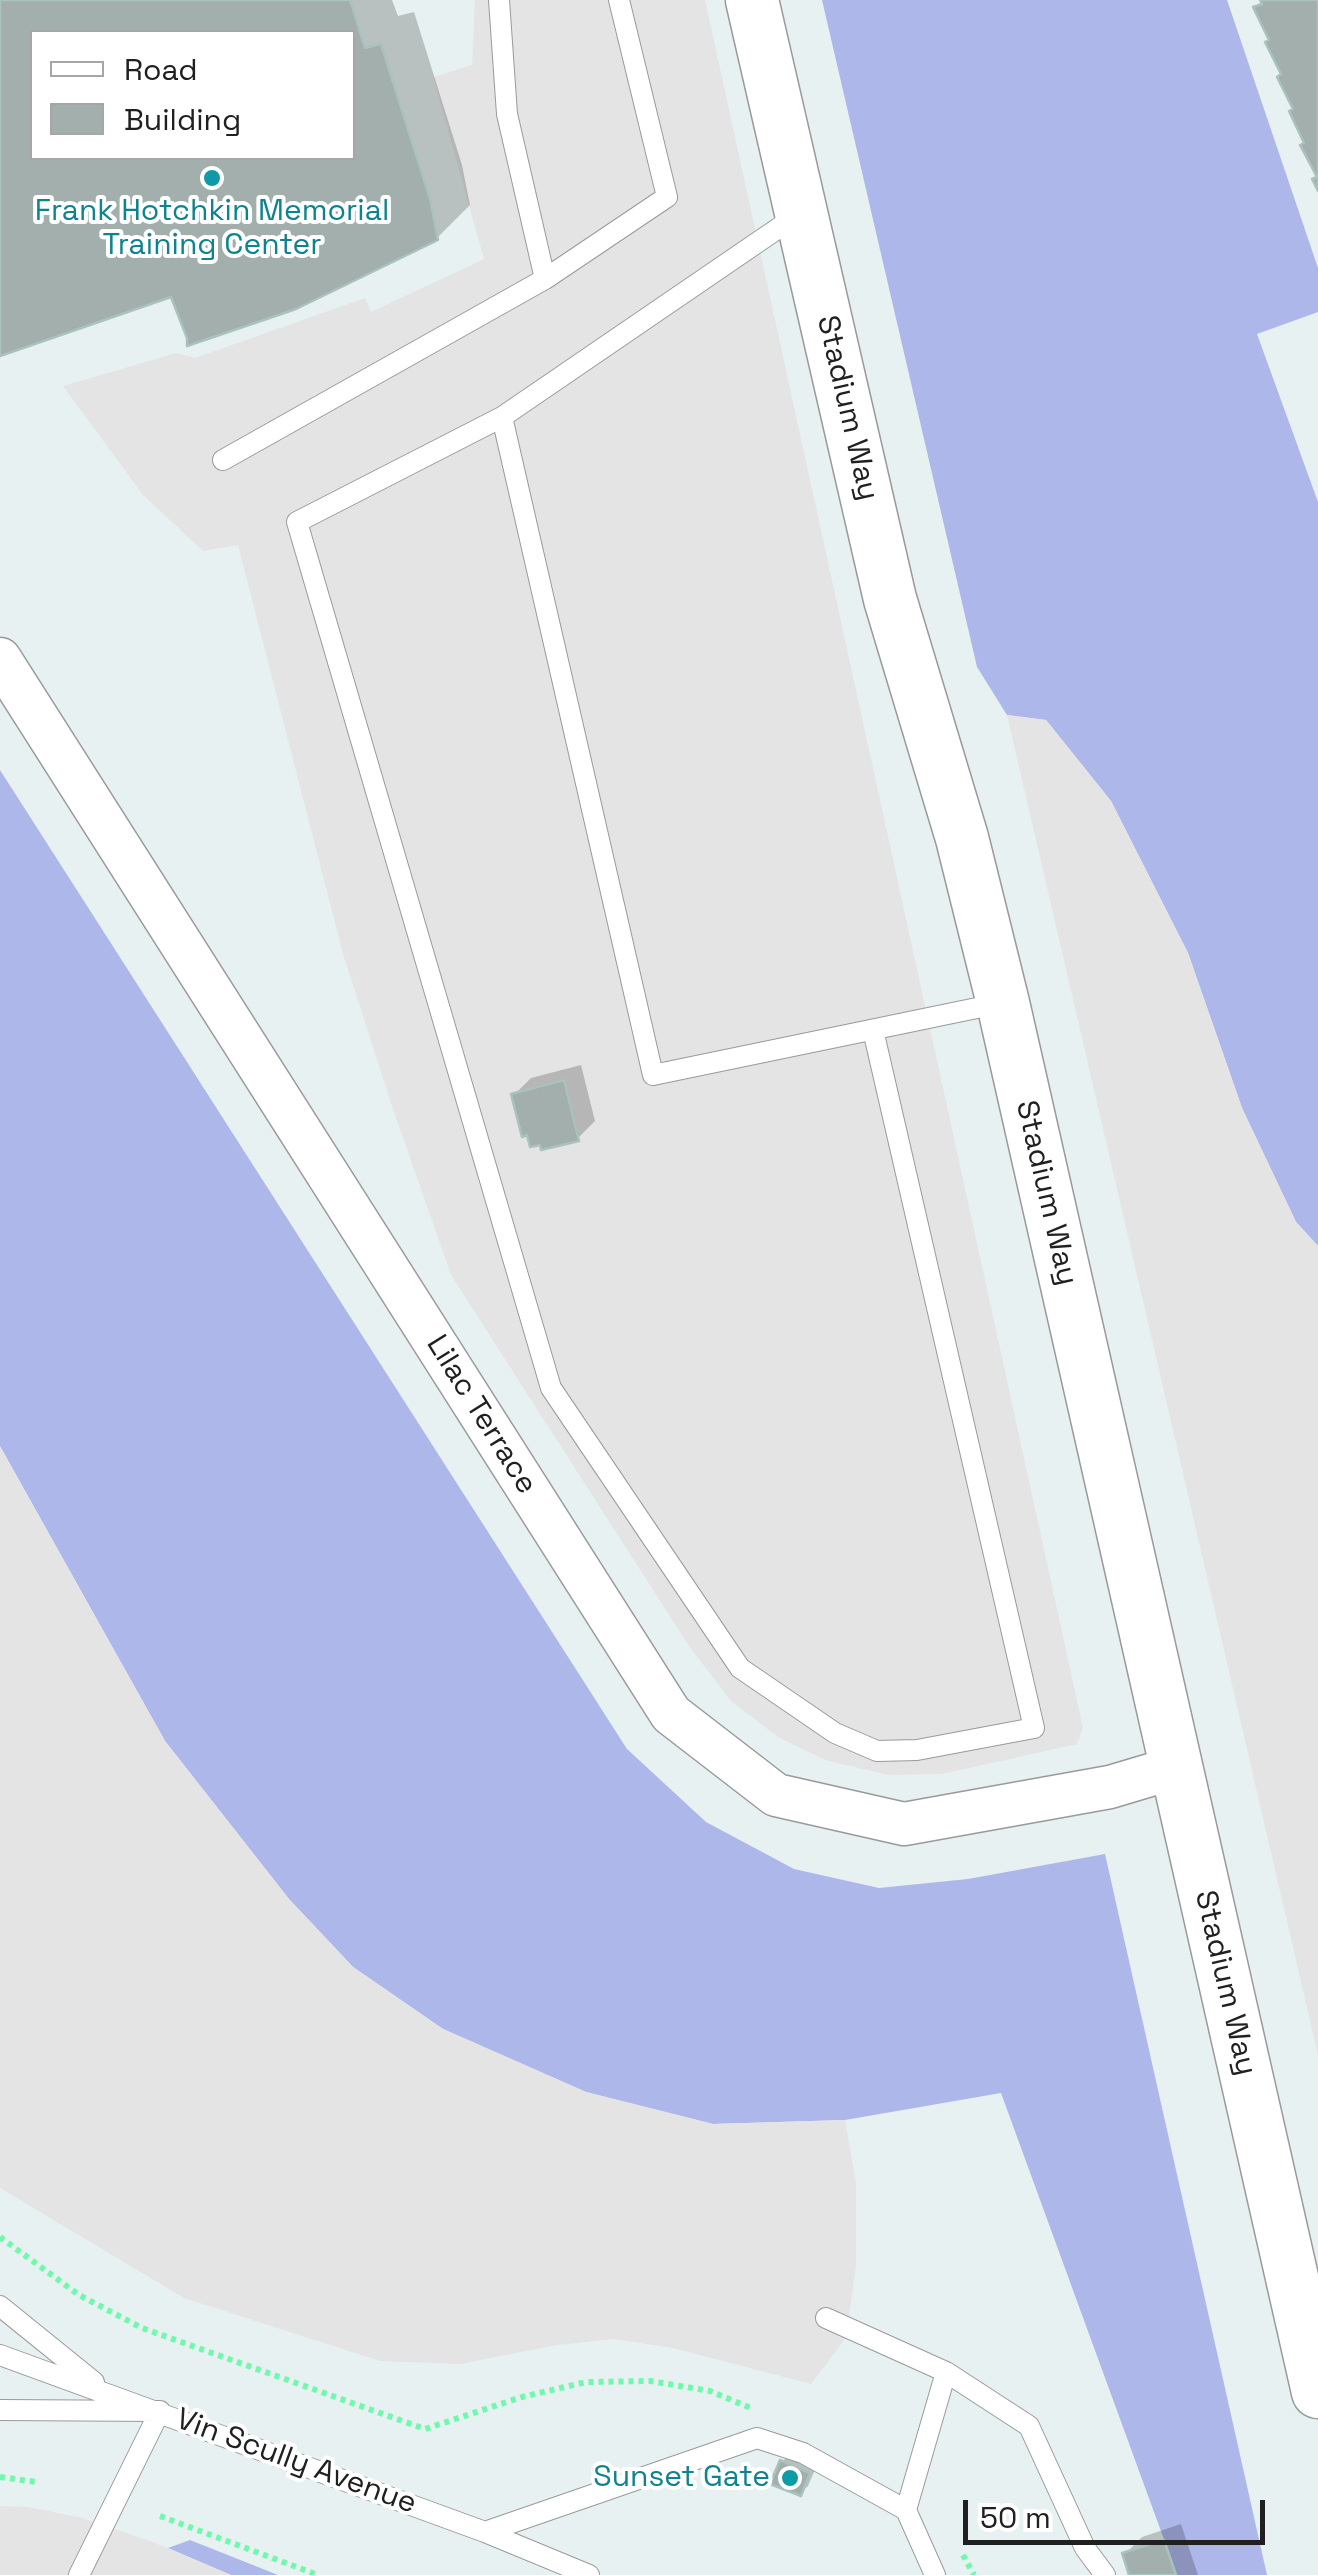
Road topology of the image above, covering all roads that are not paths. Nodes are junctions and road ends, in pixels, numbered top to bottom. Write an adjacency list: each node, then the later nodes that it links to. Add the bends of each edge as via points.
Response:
1 (499, 0): 5 (lane, via 508,114)
2 (619, 0): 5 (lane, via 667,196)
3 (752, 0): 4 (street, Stadium Way)
4 (802, 211): 6 (lane); 9 (street, Stadium Way, via 890,600)
5 (544, 279): 7 (lane)
6 (502, 417): 10 (lane, via 654,1075); 10 (lane, via 297,522 551,1388 740,1668 835,1733 877,1751 917,1750 1034,1728)
7 (223, 460)
8 (0, 659): 11 (street, Lilac Terrace, via 672,1714 776,1795 904,1824 1110,1787)
9 (1004, 1003): 10 (lane); 11 (street, Stadium Way)
10 (873, 1030)
11 (1177, 1767): 16 (street, Stadium Way)
12 (0, 2306): 17 (lane)
13 (826, 2318): 15 (lane)
14 (0, 2355): 17 (lane, Vin Scully Avenue)
15 (946, 2372): 20 (lane); 25 (lane, via 1028,2426 1084,2548)
16 (1318, 2392)
17 (107, 2393): 19 (lane, Vin Scully Avenue)
18 (0, 2410): 19 (lane)
19 (160, 2412): 21 (lane, Vin Scully Avenue); 22 (lane)
20 (906, 2510): 21 (lane, via 803,2452 756,2438); 24 (lane)
21 (485, 2532): 23 (lane, Vin Scully Avenue)
22 (79, 2575)
23 (589, 2575)
24 (935, 2575)
25 (1105, 2575)

